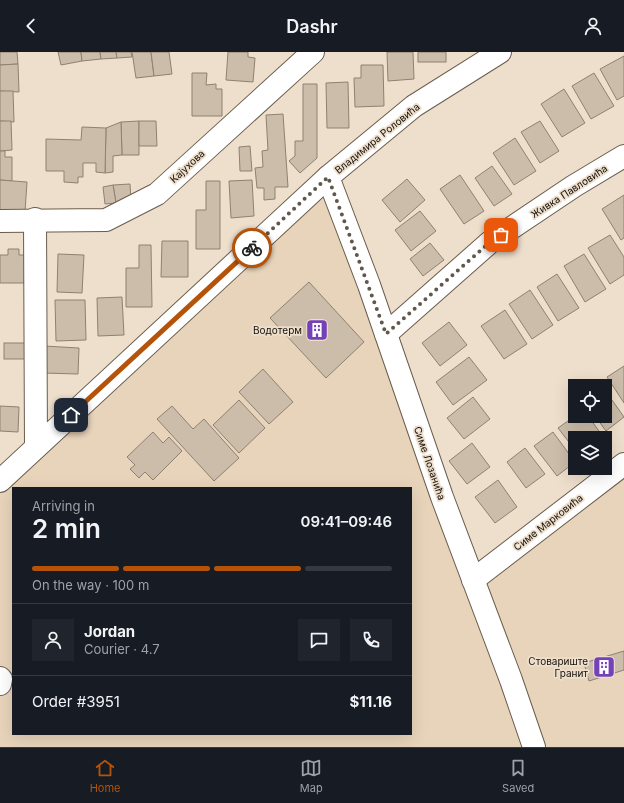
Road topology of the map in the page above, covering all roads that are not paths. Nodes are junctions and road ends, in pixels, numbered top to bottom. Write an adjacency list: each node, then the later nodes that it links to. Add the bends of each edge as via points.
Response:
1 (313, 52): 5 (street, Кајухова, via 157,194 106,220)
2 (500, 52): 4 (street, Владимира Роловића, via 414,106)
3 (624, 156): 7 (street, Живка Павловића, via 489,243)
4 (328, 177): 7 (street, Симе Лозанића); 8 (street, Владимира Роловића)
5 (35, 220): 6 (street, Кајухова); 8 (street)
6 (0, 221)
7 (386, 334): 11 (street, Симе Лозанића)
8 (36, 447): 10 (street, Владимира Роловића)
9 (624, 464): 11 (street, Симе Марковића)
10 (0, 482)
11 (472, 580): 14 (street, Симе Лозанића)
12 (0, 678): 13 (street)
13 (0, 684)
14 (534, 747)

